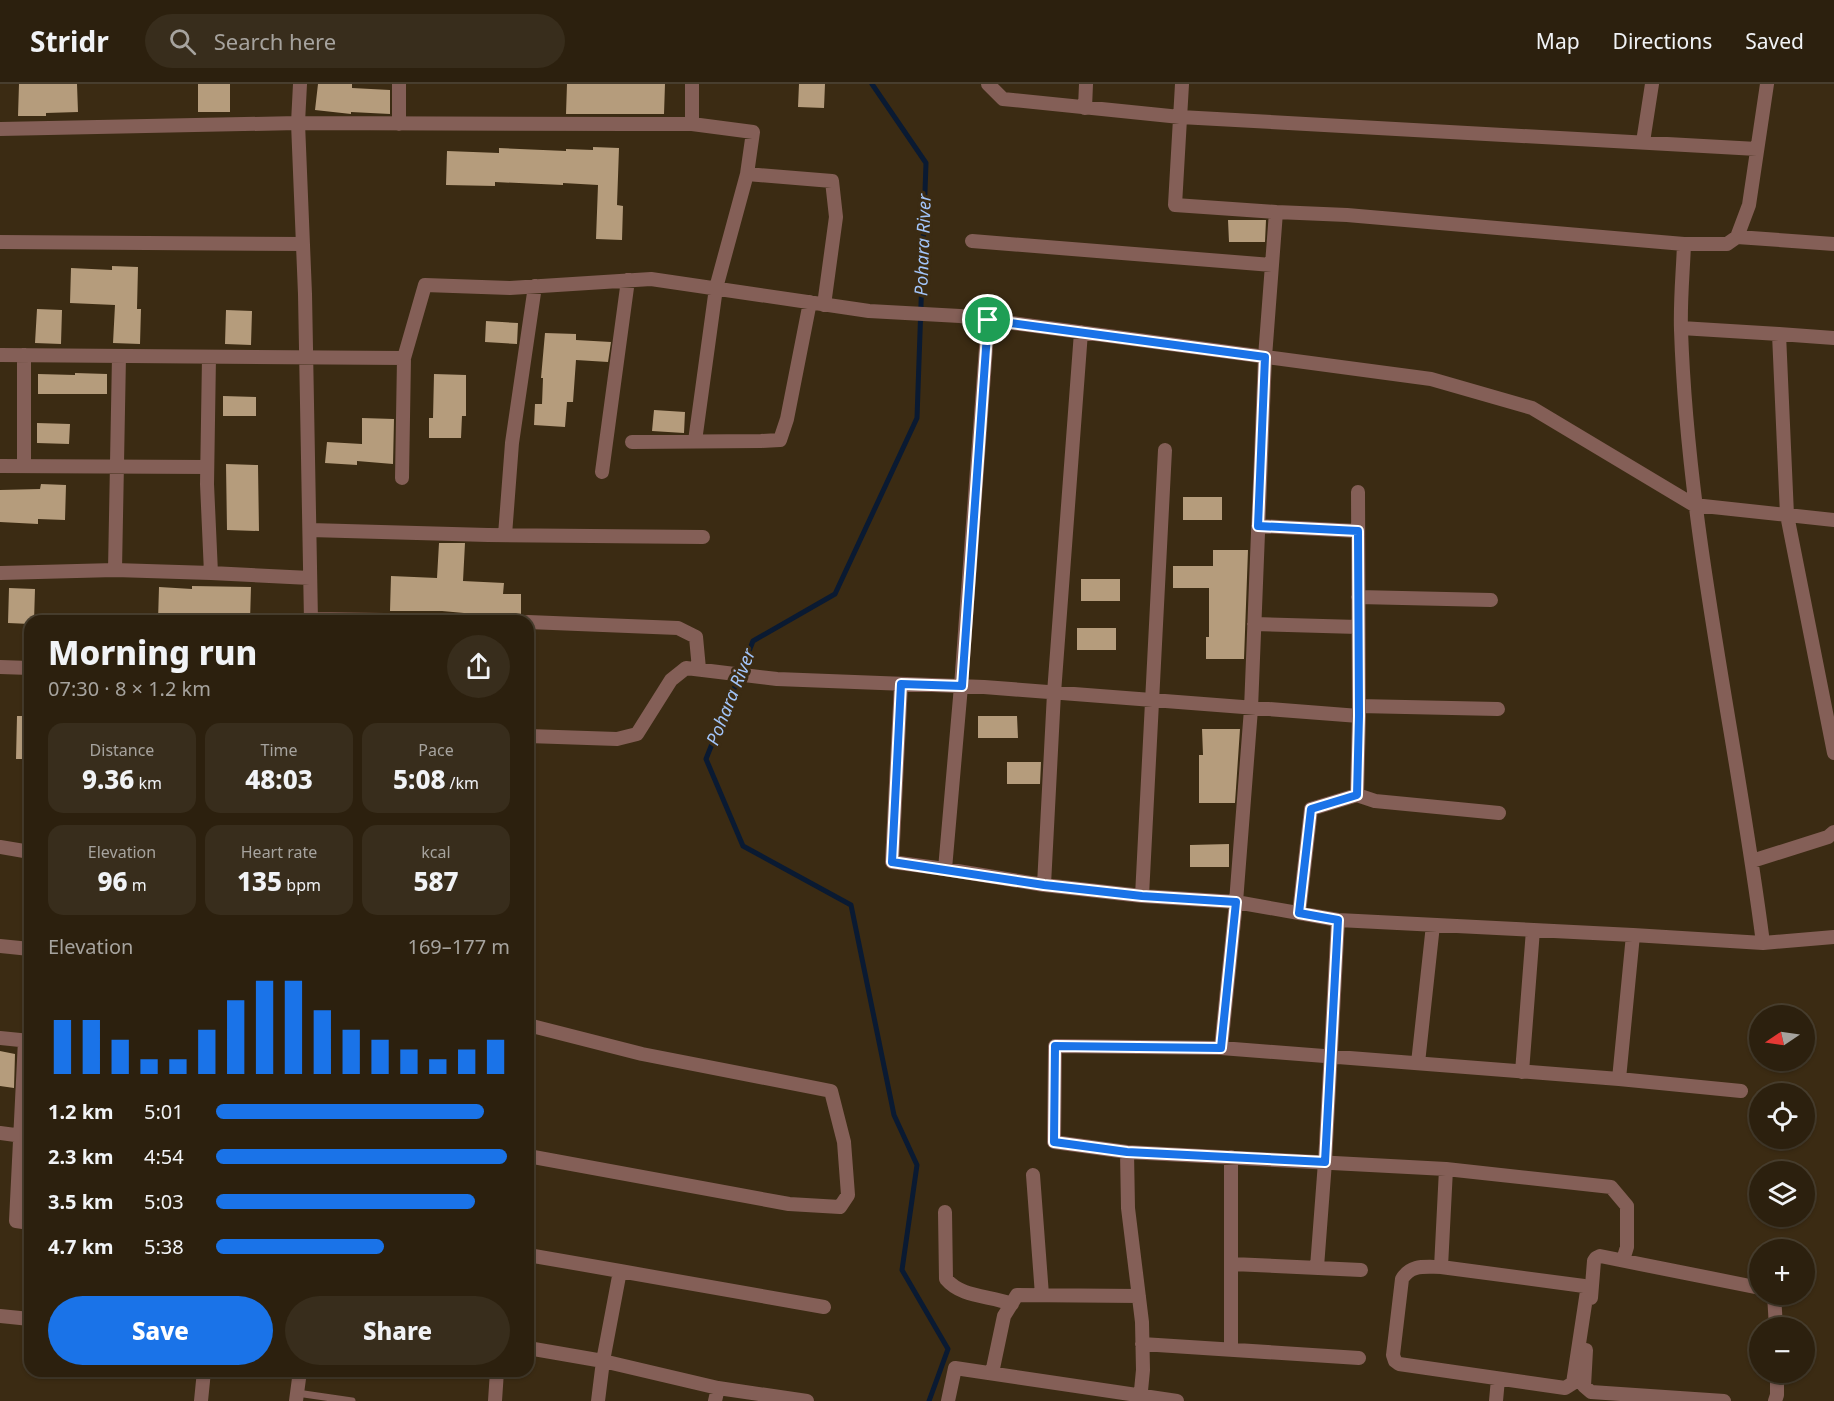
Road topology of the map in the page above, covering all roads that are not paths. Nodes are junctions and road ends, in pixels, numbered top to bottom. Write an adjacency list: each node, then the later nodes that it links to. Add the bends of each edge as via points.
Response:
1 (300, 84): 11 (street)
2 (399, 84): 12 (street)
3 (692, 84): 13 (street)
4 (988, 84): 9 (street, via 1003,99)
5 (1086, 84): 9 (street)
6 (1182, 84): 10 (street)
7 (1652, 84): 15 (street)
8 (1767, 84): 16 (street)
9 (1085, 108): 10 (street)
10 (1180, 117): 15 (street); 18 (street, via 1175,205)
11 (298, 123): 12 (street); 14 (street); 23 (street)
12 (399, 123): 13 (street)
13 (692, 124): 17 (street, via 753,132)
14 (0, 129)
15 (1643, 142): 16 (street)
16 (1757, 149): 19 (street, via 1749,205)
17 (747, 174): 28 (street); 29 (street, via 832,181 836,217)
18 (1276, 212): 22 (street); 25 (street)
19 (1737, 237): 22 (street, via 1726,244); 24 (street)
20 (972, 241): 25 (street)
21 (0, 242): 23 (street)
22 (1684, 243): 31 (street)
23 (303, 244): 40 (street)
24 (1834, 244)
25 (1272, 265): 39 (street)
26 (627, 280): 27 (street); 28 (street, via 651,279); 49 (street)
27 (536, 286): 41 (street, via 425,285); 58 (street, via 512,443)
28 (716, 288): 29 (street); 42 (street)
29 (817, 304): 30 (street); 42 (street, via 780,440)
30 (988, 320): 32 (street); 74 (street)
31 (1681, 328): 33 (street); 52 (street)
32 (1081, 332): 39 (street); 75 (street)
33 (1779, 334): 34 (street); 53 (street)
34 (1834, 338)
35 (0, 355): 36 (street)
36 (24, 355): 37 (street); 46 (street)
37 (119, 356): 38 (street); 47 (street)
38 (209, 357): 40 (street); 48 (street)
39 (1265, 357): 52 (street, via 1431,379 1532,408); 55 (street)
40 (306, 358): 41 (street); 56 (street)
41 (404, 358): 50 (street)
42 (695, 441): 43 (street)
43 (633, 442)
44 (1165, 450): 76 (street)
45 (0, 466): 46 (street)
46 (24, 466): 47 (street)
47 (117, 466): 48 (street); 60 (street)
48 (207, 467): 62 (street)
49 (602, 472)
50 (402, 478)
51 (1358, 492): 57 (street)
52 (1694, 505): 53 (street); 87 (street)
53 (1787, 515): 54 (street); 81 (street)
54 (1834, 520)
55 (1258, 526): 57 (street); 68 (street)
56 (310, 530): 58 (street); 63 (street)
57 (1358, 531): 64 (street)
58 (505, 535): 59 (street)
59 (703, 537)
60 (115, 570): 61 (street); 62 (street)
61 (0, 573)
62 (211, 573): 63 (street)
63 (310, 578): 66 (street)
64 (1358, 597): 65 (street); 69 (street)
65 (1491, 600)
66 (311, 615)
67 (534, 622): 72 (street, via 678,628 696,637)
68 (1254, 624): 69 (street); 77 (street)
69 (1358, 627): 79 (street)
70 (0, 667): 71 (street)
71 (24, 668)
72 (706, 670): 73 (street, via 777,679); 80 (street, via 686,668 670,680 638,734 616,739)
73 (901, 684): 74 (street); 88 (street, via 892,862)
74 (962, 686): 75 (street); 88 (street)
75 (1054, 693): 76 (street); 89 (street)
76 (1153, 701): 77 (street); 90 (street)
77 (1251, 709): 79 (street); 91 (street)
78 (1498, 709): 79 (street)
79 (1359, 711): 82 (street)
80 (534, 736)
81 (1834, 753)
82 (1357, 795): 83 (street, via 1375,801); 92 (street, via 1311,809)
83 (1499, 813)
84 (1834, 832): 87 (street)
85 (0, 847): 86 (street)
86 (24, 851)
87 (1752, 861): 98 (street)
88 (945, 869): 89 (street)
89 (1044, 885): 90 (street)
90 (1142, 896): 91 (street)
91 (1236, 902): 92 (street); 104 (street)
92 (1299, 913): 93 (street)
93 (1338, 920): 94 (street); 105 (street)
94 (1433, 925): 95 (street); 106 (street)
95 (1533, 930): 96 (street); 107 (street)
96 (1633, 935): 98 (street); 108 (street)
97 (1834, 937): 98 (street)
98 (1763, 943)
99 (0, 946): 100 (street)
100 (24, 948)
101 (534, 1027): 114 (street, via 642,1054 831,1091 844,1142 848,1195 840,1207 789,1204)
102 (0, 1038): 103 (street)
103 (24, 1041)
104 (1221, 1048): 105 (street); 112 (street, via 1055,1046 1054,1142)
105 (1330, 1055): 106 (street); 116 (street)
106 (1418, 1063): 107 (street)
107 (1522, 1072): 108 (street)
108 (1618, 1079): 109 (street)
109 (1741, 1091)
110 (0, 1132): 111 (street)
111 (24, 1137)
112 (1127, 1152): 115 (street); 130 (street, via 1128,1208)
113 (24, 1154): 120 (street, via 16,1221)
114 (534, 1157)
115 (1231, 1157): 116 (street); 123 (street)
116 (1325, 1162): 117 (street); 124 (street)
117 (1446, 1169): 122 (street, via 1611,1187 1627,1206 1627,1247); 125 (street)
118 (1033, 1175): 129 (street)
119 (945, 1212): 131 (street, via 946,1279 963,1292)
120 (24, 1222)
121 (534, 1256): 127 (street)
122 (1623, 1260): 128 (street); 157 (street, via 1600,1256 1594,1261 1584,1386 1591,1392)
123 (1232, 1264): 124 (street); 137 (street)
124 (1317, 1267): 126 (street)
125 (1441, 1267): 144 (street, via 1413,1268 1402,1279 1395,1361); 144 (street, via 1580,1284 1587,1291 1570,1386)
126 (1362, 1270)
127 (620, 1271): 132 (street); 139 (street)
128 (1749, 1286)
129 (1042, 1295): 130 (street); 131 (street, via 1017,1295)
130 (1139, 1296): 135 (street)
131 (1012, 1304): 140 (street, via 1004,1316)
132 (824, 1307)
133 (0, 1316): 134 (street)
134 (24, 1318)
135 (1142, 1344): 137 (street); 148 (street)
136 (534, 1349): 139 (street)
137 (1231, 1349): 138 (street)
138 (1359, 1358)
139 (603, 1361): 146 (street); 152 (street)
140 (992, 1373): 148 (street); 154 (street, via 955,1368)
141 (203, 1377): 149 (street)
142 (299, 1377): 147 (street)
143 (497, 1377): 151 (street)
144 (1498, 1379): 156 (street)
145 (1777, 1383): 158 (street)
146 (716, 1395): 153 (street)
147 (297, 1397): 150 (lane)
148 (1141, 1398): 155 (street)
149 (201, 1401)
150 (352, 1401)
151 (495, 1401)
152 (598, 1401)
153 (807, 1401)
154 (948, 1401)
155 (1177, 1401)
156 (1496, 1401)
157 (1724, 1401)
158 (1775, 1401)

